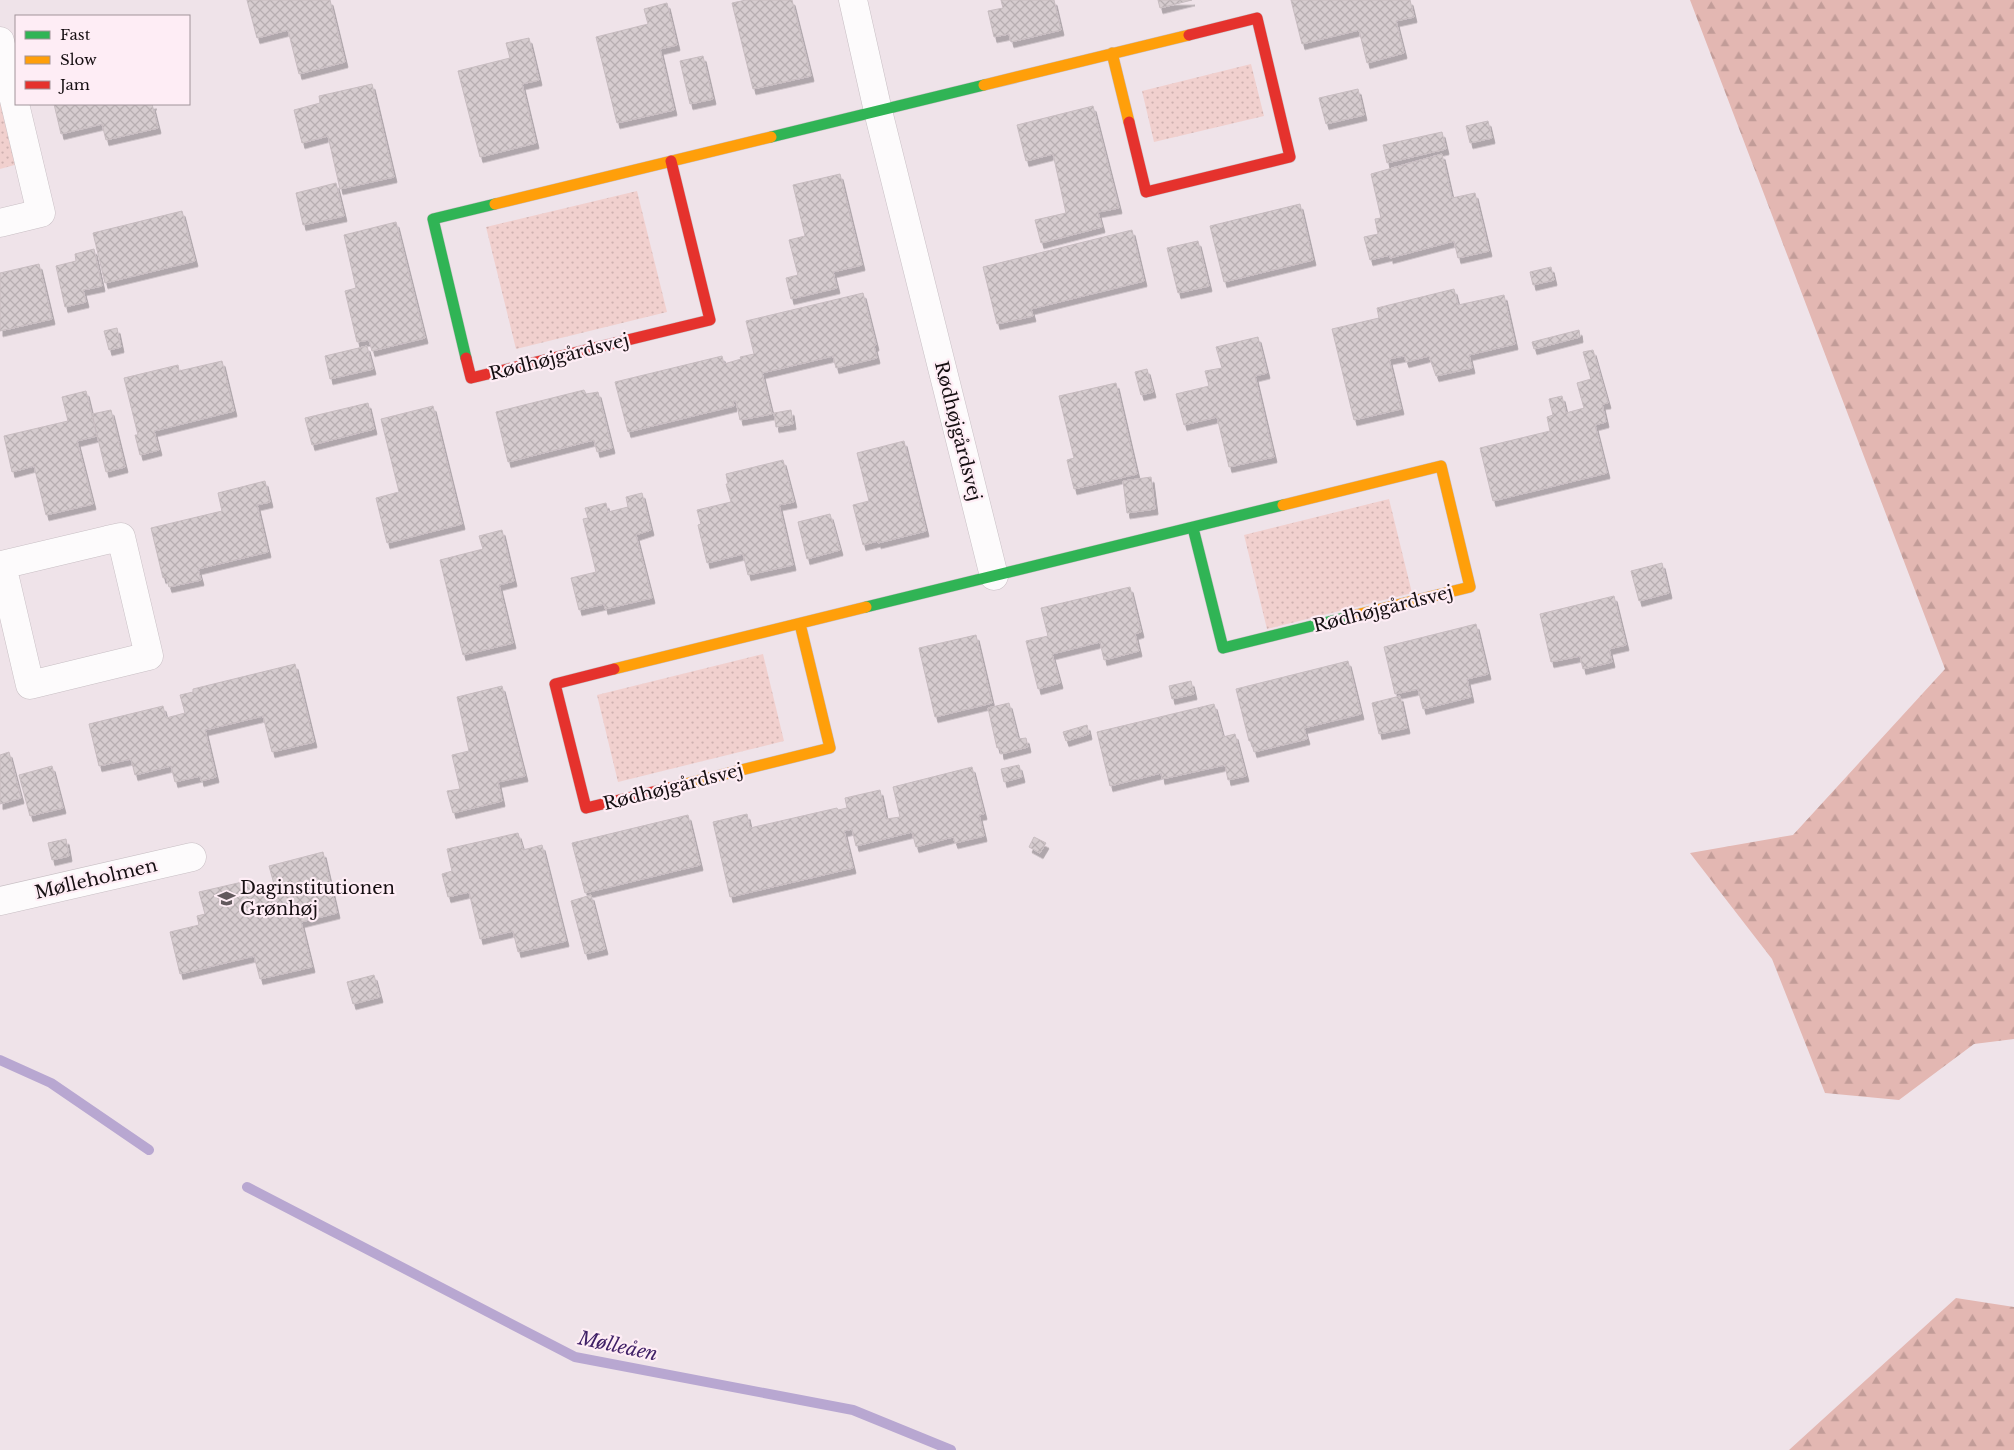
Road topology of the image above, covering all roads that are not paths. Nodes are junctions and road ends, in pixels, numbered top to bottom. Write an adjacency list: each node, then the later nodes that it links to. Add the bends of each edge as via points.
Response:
1 (853, 0): 6 (street, Rødhøjgårdsvej)
2 (0, 40): 4 (street)
3 (1112, 54): 3 (street, Rødhøjgårdsvej, via 1146,192 1290,157 1257,18); 6 (street, Rødhøjgårdsvej)
4 (15, 103)
5 (15, 105): 8 (street, via 41,213)
6 (878, 111): 7 (street, Rødhøjgårdsvej); 11 (street, Rødhøjgårdsvej)
7 (671, 161): 7 (street, Rødhøjgårdsvej, via 433,219 471,378 710,320)
8 (0, 223)
9 (1193, 528): 9 (street, Rødhøjgårdsvej, via 1440,466 1470,587 1223,648); 11 (street, Rødhøjgårdsvej)
10 (1, 565): 10 (street, via 30,685 149,656 121,537)
11 (994, 576): 12 (street, Rødhøjgårdsvej)
12 (800, 624): 12 (street, Rødhøjgårdsvej, via 830,748 586,808 555,684)
13 (192, 857): 14 (street, Mølleholmen)
14 (0, 902)

